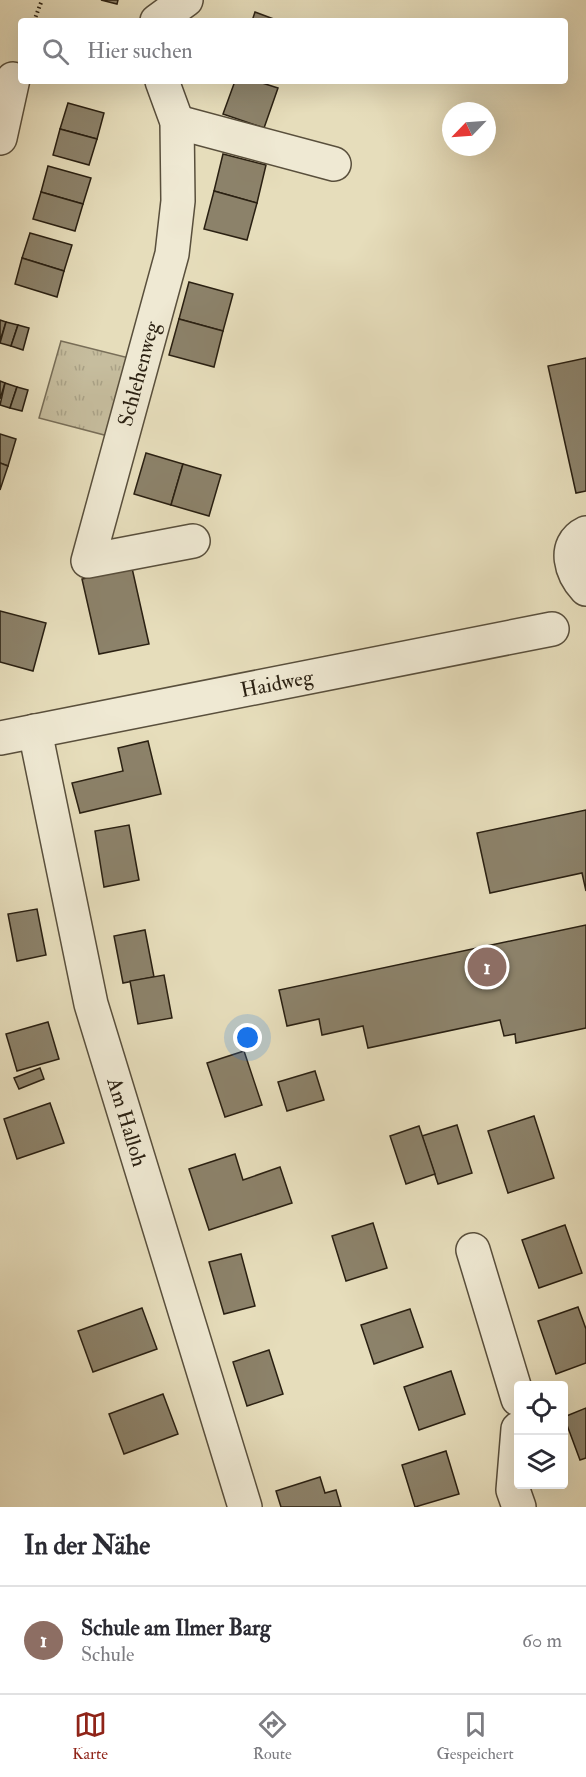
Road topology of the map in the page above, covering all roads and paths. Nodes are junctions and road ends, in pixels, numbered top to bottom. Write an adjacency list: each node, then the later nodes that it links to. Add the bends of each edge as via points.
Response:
1 (42, 0): 3 (path)
2 (186, 0): 4 (street)
3 (35, 18)
4 (162, 18)
5 (11, 80): 8 (street)
6 (163, 84): 7 (street, Schlehenweg)
7 (177, 122): 9 (street); 11 (street, Schlehenweg, via 178,201 172,254 88,561)
8 (0, 138)
9 (334, 164)
10 (586, 533): 12 (street, via 580,536 571,554 574,575)
11 (193, 541)
12 (586, 589)
13 (552, 628): 14 (street, Haidweg)
14 (35, 731): 15 (street, Haidweg); 19 (street, Am Halloh, via 91,1004)
15 (0, 738)
16 (472, 1250): 17 (street)
17 (514, 1383)
18 (518, 1435): 20 (street, via 513,1490)
19 (245, 1507)
20 (519, 1507)

